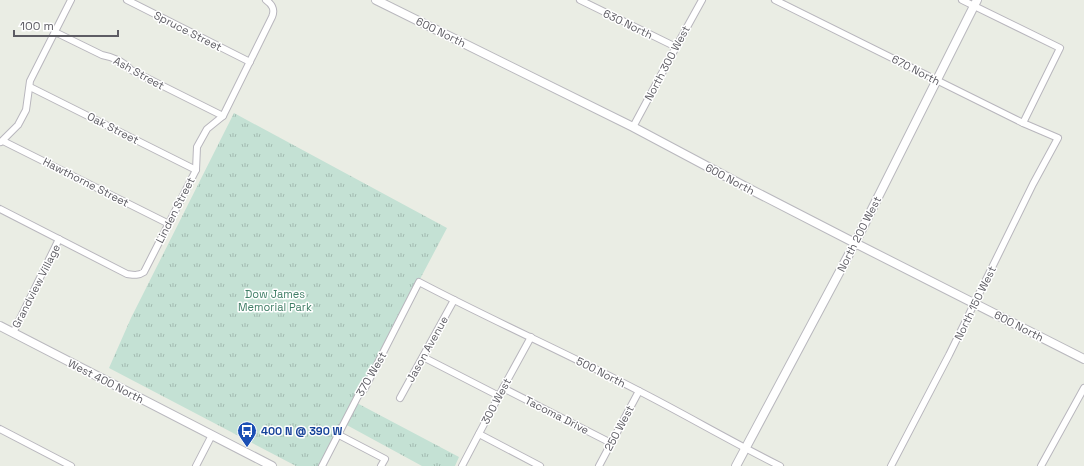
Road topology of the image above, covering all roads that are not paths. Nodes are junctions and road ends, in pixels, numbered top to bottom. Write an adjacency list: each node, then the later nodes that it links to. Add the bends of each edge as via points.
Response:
1 (71, 0): 10 (street)
2 (127, 0): 12 (street, Spruce Street)
3 (266, 0): 12 (street, Linden Street, via 274,7 274,12)
4 (376, 0): 17 (street, 600 North)
5 (580, 0): 11 (street, 630 North)
6 (702, 0): 11 (street, North 300 West)
7 (775, 0): 13 (street, 670 North)
8 (962, 0): 9 (street)
9 (976, 3): 13 (street, North 200 West); 16 (street, via 1060,48)
10 (55, 32): 14 (street, via 30,81); 15 (street, Ash Street, via 126,64 131,70)
11 (676, 47): 17 (street, North 300 West)
12 (250, 62): 15 (street, Linden Street)
13 (937, 81): 16 (street, 670 North); 24 (street, North 200 West)
14 (30, 86): 19 (street, via 26,110 21,120); 20 (street, Oak Street)
15 (223, 116): 20 (street, Linden Street, via 207,129 198,147)
16 (1023, 123): 18 (street, 670 North)
17 (633, 127): 24 (street, 600 North)
18 (1058, 138): 27 (street, North 150 West)
19 (1, 142): 22 (street, Hawthorne Street)
20 (196, 170): 22 (street, Linden Street)
21 (0, 209): 23 (street, Linden Street)
22 (169, 224): 23 (street, Linden Street, via 144,272 134,275 127,274)
23 (59, 239): 29 (street, Grandview Village)
24 (854, 243): 27 (street, 600 North); 43 (street, North 200 West)
25 (419, 282): 26 (street, 500 North); 39 (street, 370 West, via 366,388 358,396)
26 (454, 300): 30 (street, 500 North); 31 (street, Jason Avenue)
27 (975, 303): 32 (street, 600 North); 54 (street, North 150 West)
28 (0, 326): 29 (street, West 400 North)
29 (13, 333): 41 (street, West 400 North)
30 (531, 337): 33 (street, 300 West); 35 (street, 500 North)
31 (423, 357): 36 (street); 37 (street, Jason Avenue)
32 (1084, 359)
33 (503, 388): 36 (street, 300 West); 42 (street, Tacoma Drive)
34 (1084, 388): 55 (street)
35 (639, 391): 42 (street, 250 West); 43 (street, 500 North)
36 (498, 396): 40 (street, 300 West)
37 (400, 398)
38 (0, 429): 44 (street)
39 (339, 434): 47 (street, 370 West); 48 (street, via 384,459)
40 (479, 434): 49 (street, 300 West); 50 (street)
41 (212, 435): 45 (street); 46 (street, West 400 North)
42 (611, 443): 51 (street, 250 West)
43 (746, 448): 52 (street, North 200 West); 53 (street, 500 North)
44 (71, 466)
45 (196, 466)
46 (272, 466)
47 (322, 466)
48 (381, 466)
49 (462, 466)
50 (540, 466)
51 (599, 466)
52 (736, 466)
53 (780, 466)
54 (891, 466)
55 (1041, 466)

